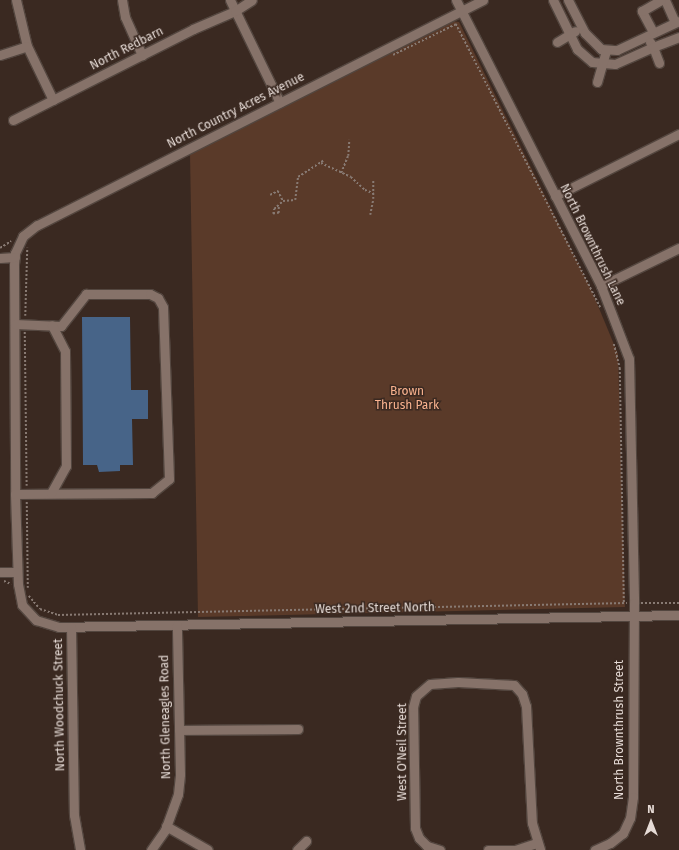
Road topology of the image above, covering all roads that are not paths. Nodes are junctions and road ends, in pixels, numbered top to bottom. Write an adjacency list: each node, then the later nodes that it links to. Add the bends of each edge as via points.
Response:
1 (16, 0): 19 (street)
2 (122, 0): 23 (street, via 125,18)
3 (230, 0): 11 (street)
4 (252, 0): 11 (street, North Redbarn)
5 (456, 0): 12 (street, North Brownthrush Lane)
6 (484, 0): 12 (street, North Country Acres Avenue)
7 (553, 0): 15 (street)
8 (568, 0): 14 (street)
9 (661, 0): 16 (street, via 642,11)
10 (665, 0): 13 (street)
11 (235, 11): 23 (street, North Redbarn); 28 (street)
12 (461, 11): 28 (street, North Country Acres Avenue); 31 (street, North Brownthrush Lane)
13 (677, 22): 16 (street)
14 (582, 28): 15 (street); 21 (street, via 601,50)
15 (570, 34): 18 (street); 25 (street, via 577,49 592,62)
16 (650, 34): 20 (street); 21 (street, via 616,50)
17 (679, 37): 20 (street)
18 (557, 42)
19 (27, 46): 22 (street); 27 (street)
20 (652, 47): 24 (street); 25 (street, via 615,64)
21 (606, 50): 25 (street)
22 (0, 55)
23 (142, 55): 27 (street, North Redbarn)
24 (659, 63)
25 (602, 65): 26 (street)
26 (597, 82)
27 (53, 100): 29 (street, North Redbarn)
28 (280, 103): 34 (street, North Country Acres Avenue, via 37,225 23,236)
29 (13, 120)
30 (679, 134): 31 (street)
31 (555, 196): 35 (street, North Brownthrush Lane)
32 (679, 248): 35 (street)
33 (0, 258): 34 (street)
34 (15, 258): 36 (street, North Woodchuck Street)
35 (601, 286): 43 (street, North Brownthrush Lane, via 629,359)
36 (14, 324): 37 (street); 39 (street, North Woodchuck Street)
37 (52, 325): 38 (street, via 65,351 66,466); 38 (street, via 61,326 86,294 150,294 158,298 163,307 169,479 152,493)
38 (51, 493): 39 (street)
39 (15, 494): 41 (street, North Woodchuck Street)
40 (0, 572): 41 (street)
41 (18, 572): 45 (street, North Woodchuck Street, via 19,597 28,613 46,625)
42 (679, 615): 43 (street, West 2nd Street North)
43 (634, 616): 44 (street, West 2nd Street North); 57 (street, North Brownthrush Street, via 632,810 623,832 610,843)
44 (177, 625): 45 (street, West 2nd Street North); 47 (street, North Gleneagles Road)
45 (71, 627): 51 (street, North Woodchuck Street, via 74,815)
46 (298, 729): 47 (street)
47 (179, 730): 48 (street, North Gleneagles Road, via 178,794)
48 (166, 826): 52 (street, North Gleneagles Road); 53 (street)
49 (306, 841): 54 (street)
50 (538, 847): 55 (street, West O'Neil Street, via 529,789 526,706 522,694 514,685 492,682 430,684 416,696 413,707 415,828 419,838 427,846); 56 (street)
51 (80, 850)
52 (151, 850)
53 (208, 850)
54 (297, 850)
55 (440, 850)
56 (488, 850)
57 (595, 850)

